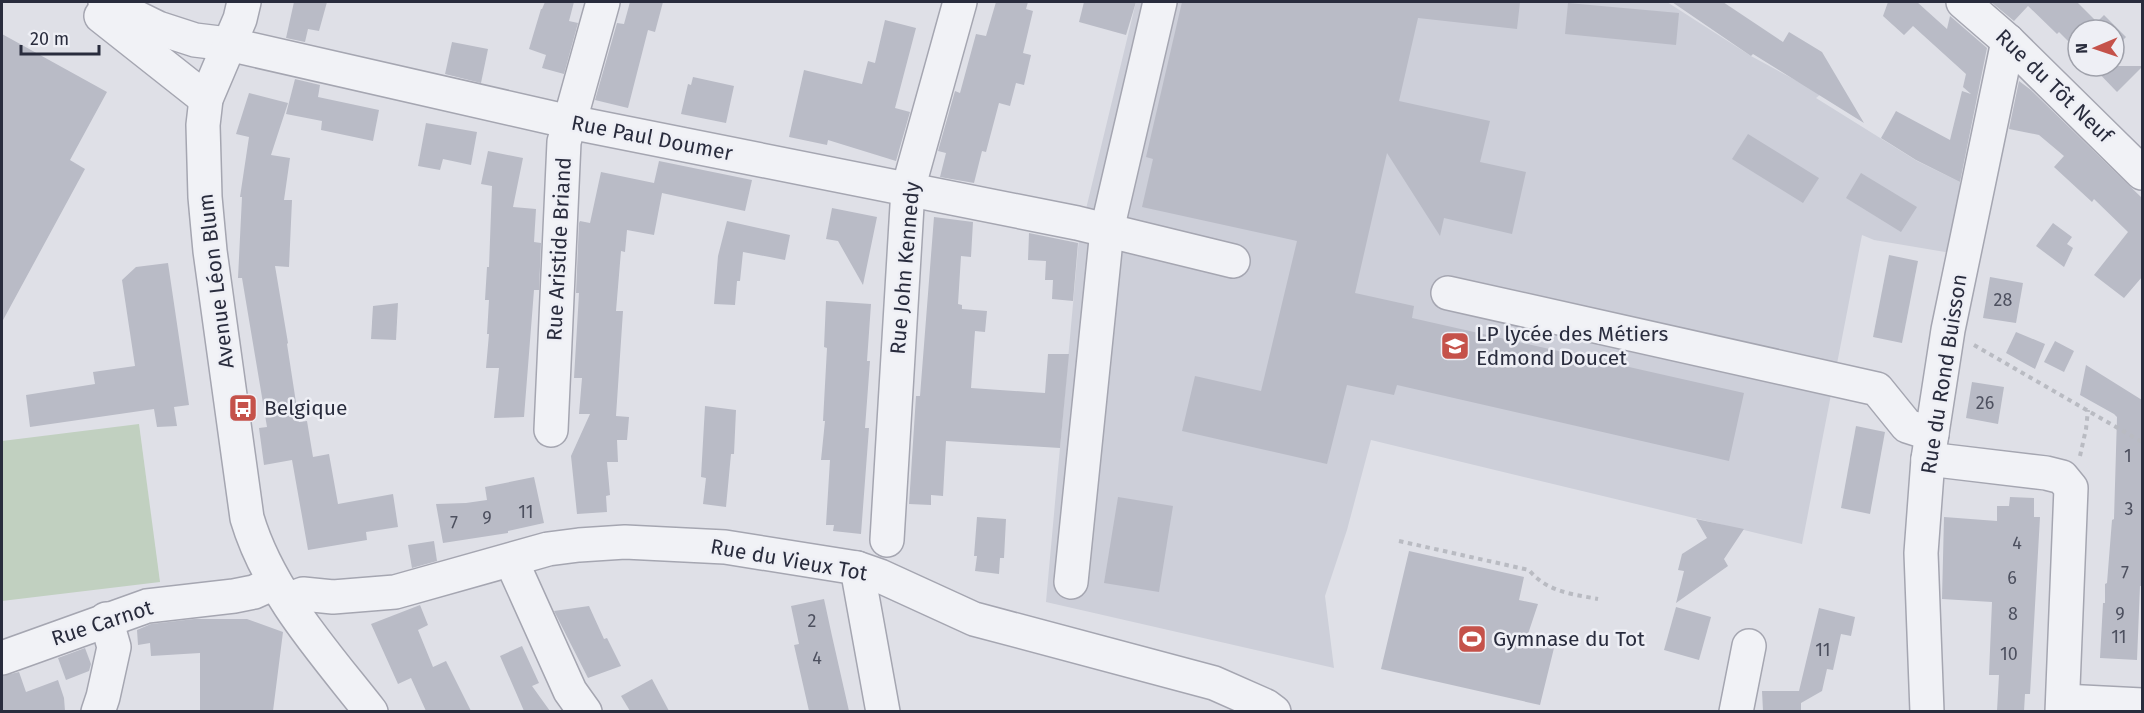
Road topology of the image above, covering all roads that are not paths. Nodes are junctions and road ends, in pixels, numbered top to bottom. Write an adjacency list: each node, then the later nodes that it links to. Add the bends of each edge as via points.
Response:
1 (88, 2): 10 (street)
2 (105, 2): 9 (street, Rue Paul Doumer, via 158,28 195,40)
3 (244, 2): 9 (street, Avenue Léon Blum)
4 (603, 2): 11 (street, Rue Aristide Briand)
5 (960, 2): 13 (street, Rue John Kennedy)
6 (1160, 2): 14 (street)
7 (1963, 2): 8 (street, Rue du Tôt Neuf)
8 (2008, 41): 12 (street, Rue du Tôt Neuf); 18 (street, Rue du Rond Buisson, via 1948,330)
9 (228, 44): 10 (street, Avenue Léon Blum); 11 (street, Rue Paul Doumer)
10 (206, 99): 23 (street, Avenue Léon Blum, via 203,125 210,251 247,518 254,541)
11 (570, 122): 13 (street, Rue Paul Doumer); 17 (street, Rue Aristide Briand, via 564,141)
12 (2142, 173)
13 (908, 189): 14 (street, Rue Paul Doumer); 19 (street, Rue John Kennedy)
14 (1092, 227): 15 (street, Rue Paul Doumer); 22 (street)
15 (1233, 261)
16 (1448, 293): 18 (street, via 1877,389)
17 (551, 430)
18 (1930, 447): 28 (street, via 2062,477 2071,488); 35 (street, Rue du Rond Buisson, via 1921,542)
19 (887, 540)
20 (511, 560): 21 (street, Rue du Vieux Tot, via 579,545 680,543); 23 (street, Rue du Vieux Tot, via 395,592 333,597); 31 (street, via 570,691)
21 (857, 568): 32 (street); 33 (street, Rue du Vieux Tot, via 974,619 1214,683)
22 (1071, 582)
23 (280, 591): 24 (street, Rue Carnot, via 147,606); 30 (street, Avenue Léon Blum)
24 (106, 620): 26 (street, Rue Carnot); 29 (street, via 114,647)
25 (1749, 646): 34 (street)
26 (2, 658)
27 (2142, 705): 28 (street)
28 (2063, 706)
29 (98, 711)
30 (371, 711)
31 (585, 711)
32 (883, 711)
33 (1274, 711)
34 (1736, 711)
35 (1927, 711)

